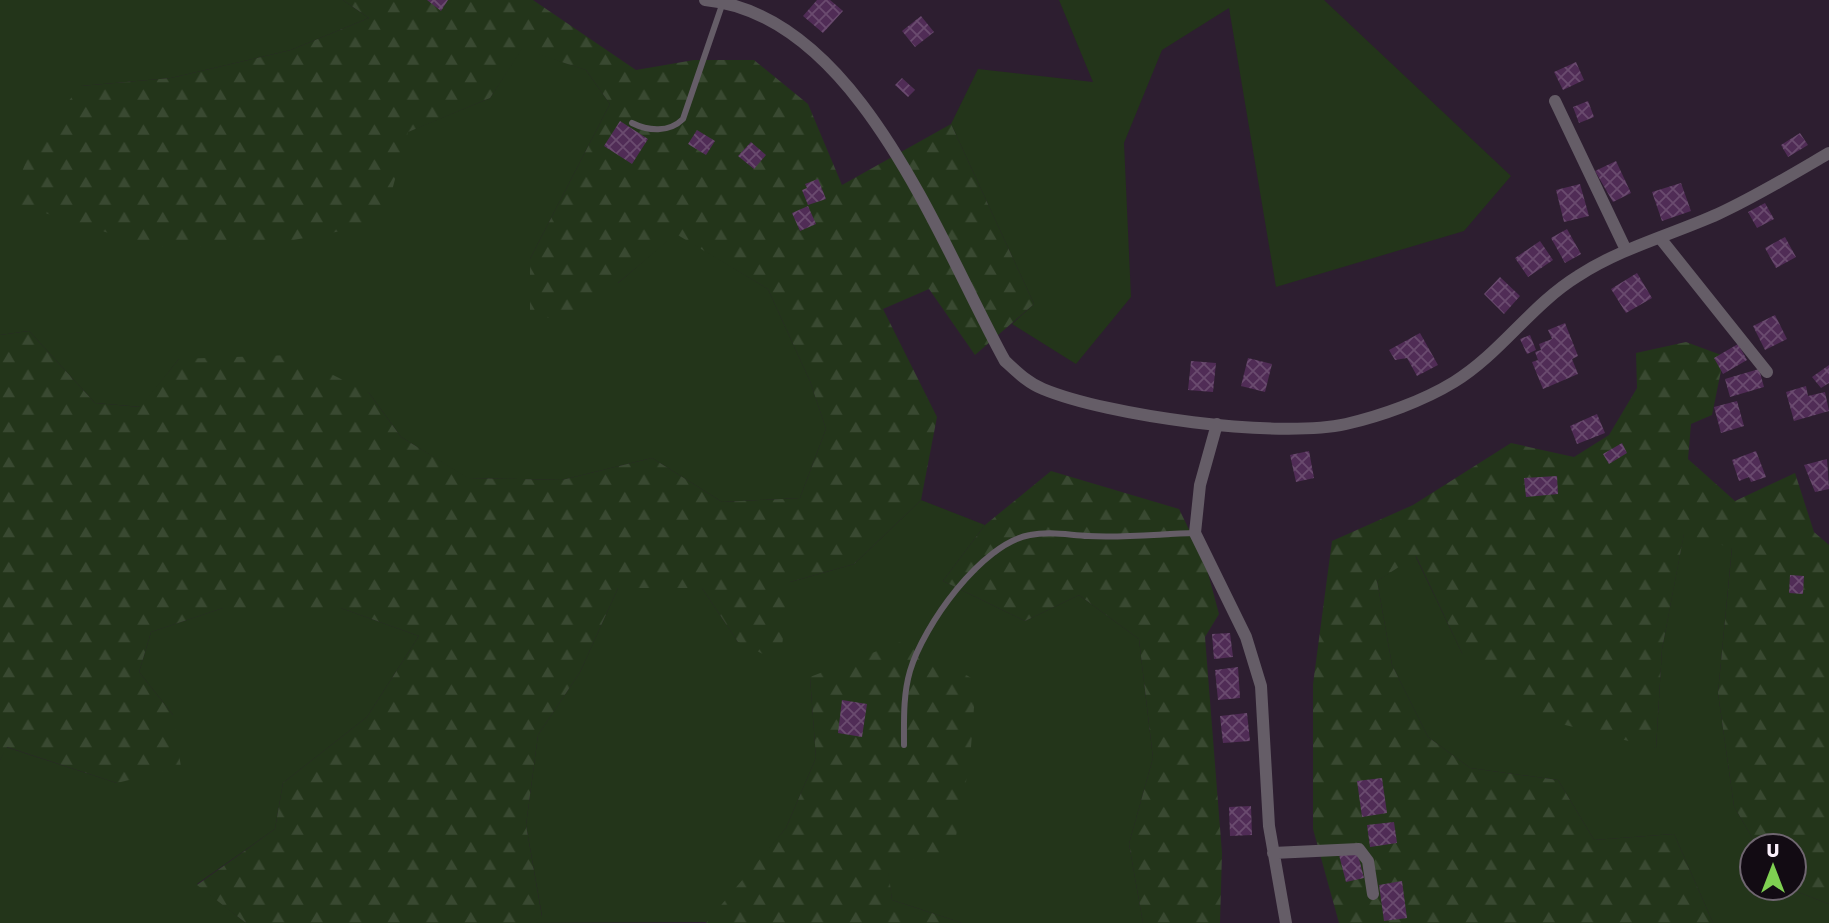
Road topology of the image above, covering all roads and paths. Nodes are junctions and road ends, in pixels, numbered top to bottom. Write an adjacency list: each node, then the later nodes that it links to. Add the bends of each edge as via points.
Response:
1 (705, 0): 2 (street)
2 (723, 2): 4 (lane, via 683,119 659,130 645,130); 9 (street, via 763,18 798,41 861,100 904,167 1005,361 1023,377 1061,396)
3 (1555, 101): 7 (street)
4 (632, 123)
5 (1829, 153): 6 (street, via 1760,194)
6 (1660, 238): 7 (street); 8 (street)
7 (1626, 250): 9 (street, via 1577,276 1479,365 1425,396 1345,424 1282,428)
8 (1767, 372)
9 (1217, 424): 10 (street, via 1200,485)
10 (1195, 533): 11 (lane, via 1028,535 1002,547 947,602 919,647 904,706); 12 (street, via 1246,637 1261,686)
11 (904, 745)
12 (1273, 853): 13 (street, via 1359,849 1368,861); 14 (street)
13 (1373, 894)
14 (1286, 923)

